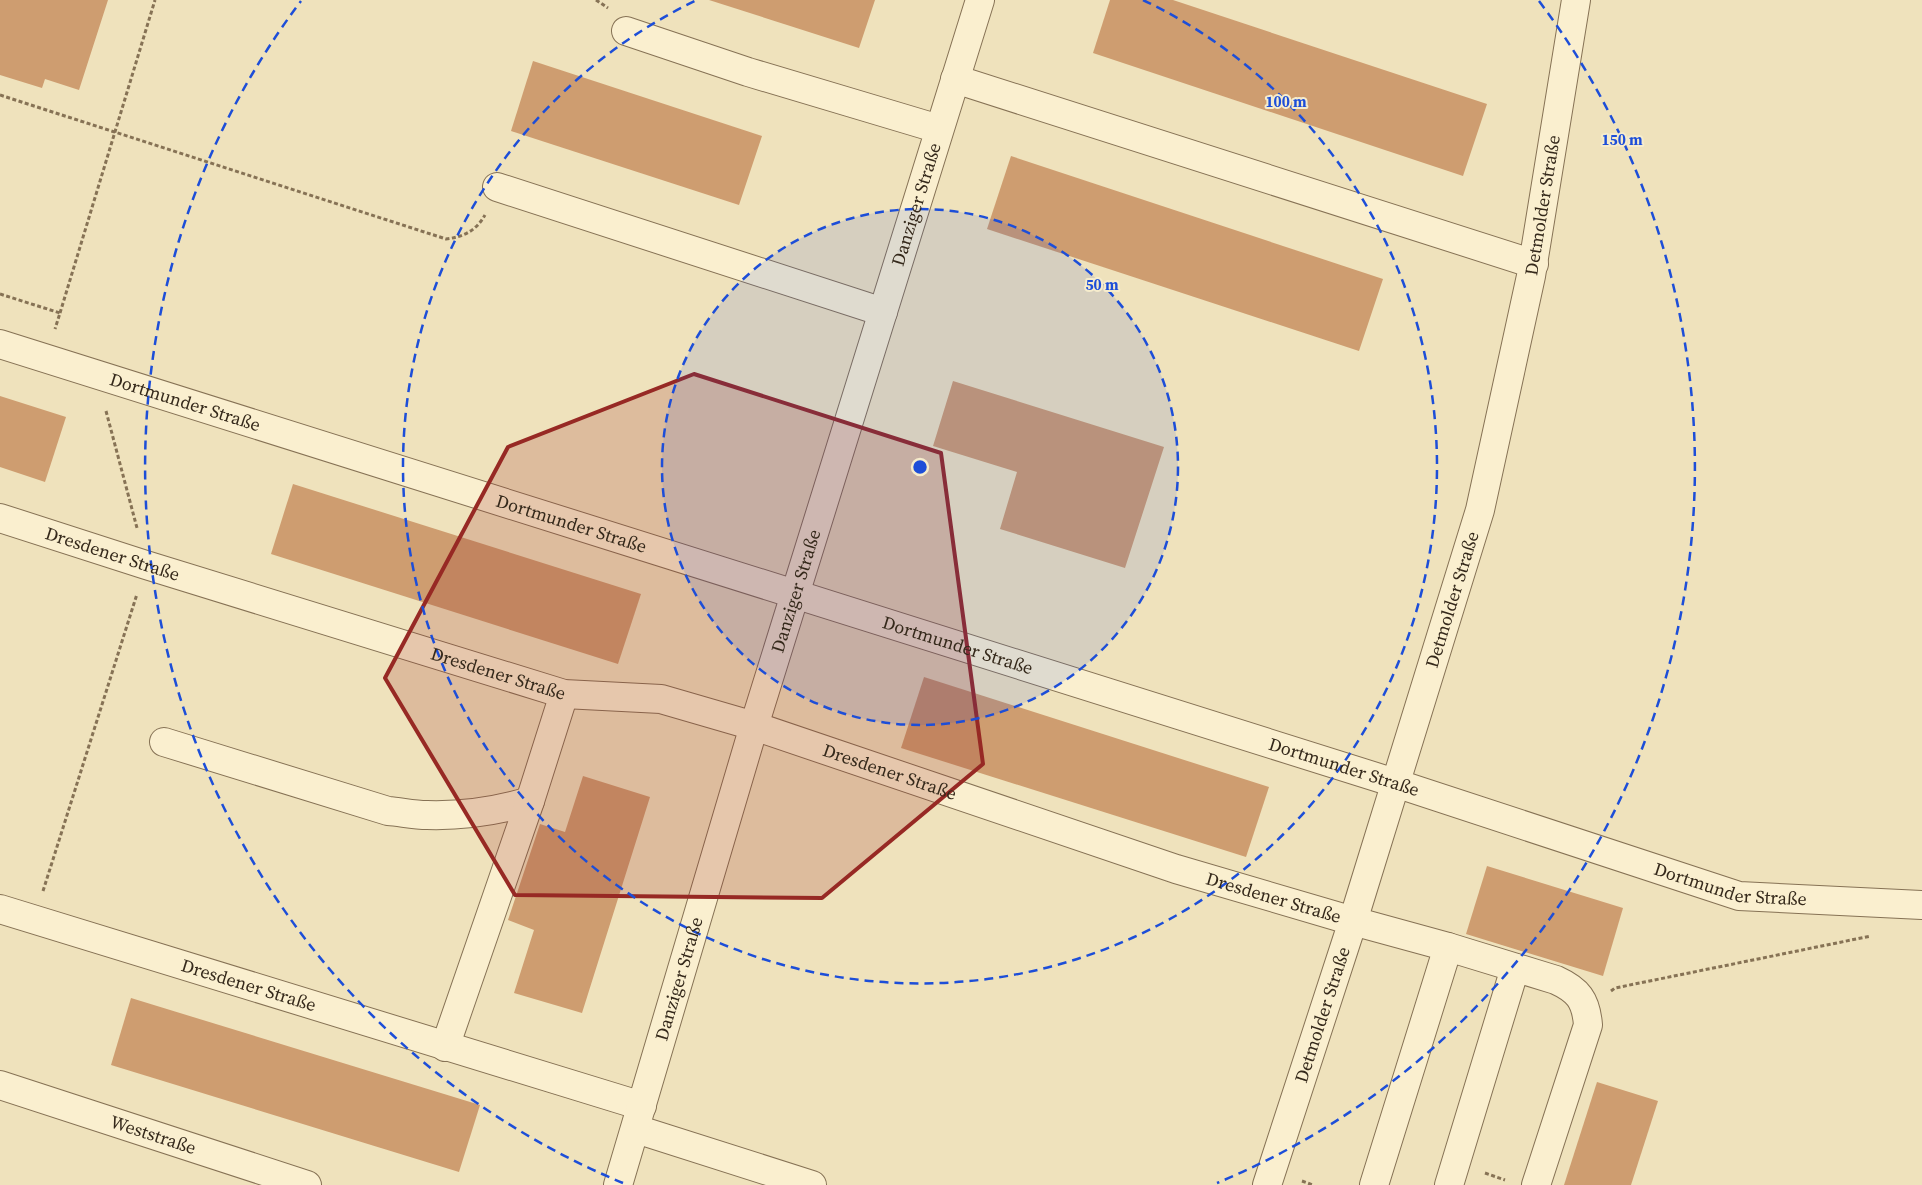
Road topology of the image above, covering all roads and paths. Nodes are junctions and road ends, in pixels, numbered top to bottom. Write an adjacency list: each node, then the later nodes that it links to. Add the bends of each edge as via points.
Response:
1 (155, 0): 8 (path)
2 (980, 0): 5 (lane, Danziger Straße)
3 (1576, 0): 10 (lane, Detmolder Straße)
4 (626, 31): 7 (lane, via 748,72)
5 (955, 79): 7 (lane, Danziger Straße); 10 (lane)
6 (0, 95): 8 (path)
7 (939, 129): 12 (lane, Danziger Straße)
8 (115, 132): 9 (path, via 446,239 471,232 481,223); 13 (path)
9 (497, 187): 12 (lane)
10 (1534, 264): 23 (lane, Detmolder Straße, via 1480,510)
11 (0, 294): 13 (path)
12 (883, 312): 19 (lane, Danziger Straße)
13 (60, 313): 15 (path)
14 (0, 344): 15 (lane, Dortmunder Straße)
15 (45, 358): 16 (lane, Dortmunder Straße)
16 (97, 374): 18 (path); 19 (lane, Dortmunder Straße)
17 (0, 518): 18 (lane, Dresdener Straße)
18 (146, 565): 20 (lane, Dresdener Straße); 27 (path)
19 (796, 594): 21 (lane, Danziger Straße); 23 (lane, Dortmunder Straße)
20 (564, 694): 21 (lane, Dresdener Straße, via 661,699); 24 (lane)
21 (754, 726): 28 (lane, Dresdener Straße, via 1176,869); 35 (lane, Danziger Straße)
22 (164, 742): 24 (lane, via 388,811 427,816 509,807)
23 (1395, 783): 25 (lane, Dortmunder Straße, via 1738,896); 28 (lane, Detmolder Straße)
24 (530, 801): 33 (lane)
25 (1922, 905)
26 (0, 909): 27 (lane, Dresdener Straße)
27 (34, 920): 33 (lane, Dresdener Straße)
28 (1353, 921): 30 (lane, Dresdener Straße); 39 (lane, Detmolder Straße)
29 (1880, 935): 32 (path, via 1615,988)
30 (1448, 947): 31 (lane, Dresdener Straße); 40 (lane)
31 (1515, 968): 32 (lane, Dresdener Straße, via 1569,986); 41 (lane)
32 (1587, 1010): 42 (lane, via 1588,1025)
33 (445, 1047): 35 (lane, Dresdener Straße)
34 (0, 1085): 36 (lane, Weststraße)
35 (639, 1117): 37 (lane, Danziger Straße); 38 (lane, Dresdener Straße)
36 (307, 1185)
37 (618, 1185)
38 (812, 1185)
39 (1267, 1185)
40 (1374, 1185)
41 (1449, 1185)
42 (1536, 1185)

